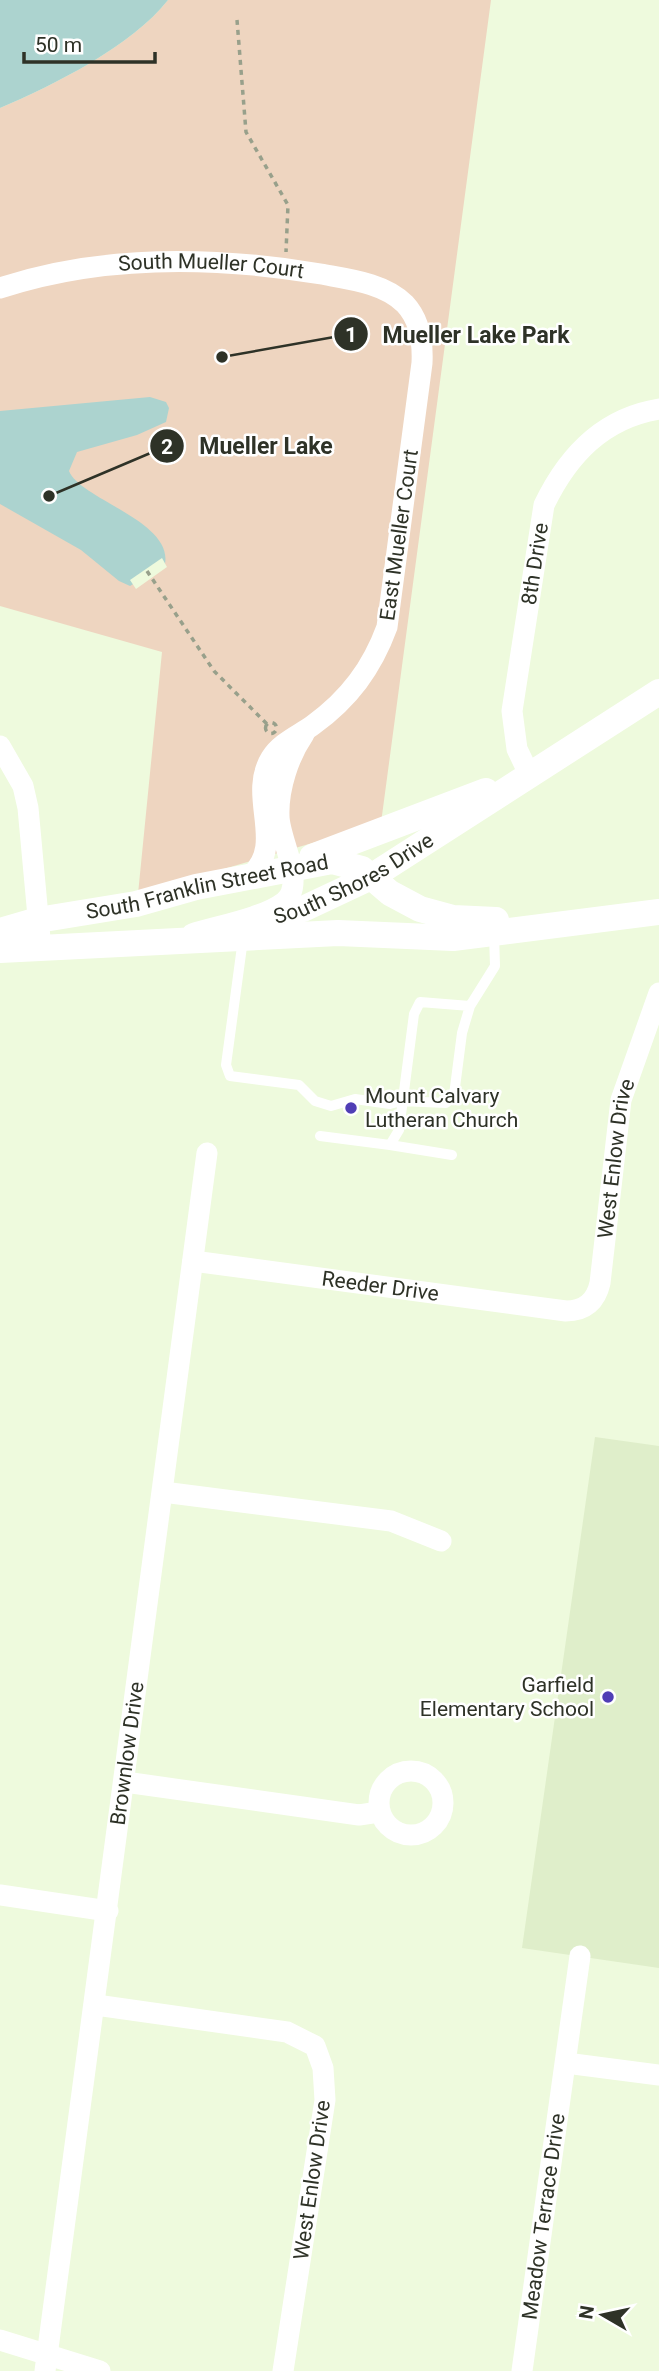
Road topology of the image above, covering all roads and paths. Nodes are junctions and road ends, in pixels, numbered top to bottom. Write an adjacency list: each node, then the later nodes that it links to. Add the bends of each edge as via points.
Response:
1 (237, 20): 2 (path, via 246,132 290,215)
2 (284, 268): 3 (street, South Mueller Court, via 141,262 66,271); 4 (street, South Mueller Court, via 371,285 394,295)
3 (0, 288)
4 (411, 312): 9 (street, East Mueller Court, via 421,338 422,363 389,619 360,679 336,708)
5 (659, 409): 11 (street, 8th Drive, via 628,416 601,430 557,477 544,505 512,711 517,749)
6 (147, 571): 8 (path, via 214,671)
7 (659, 692): 11 (street, South Shores Drive)
8 (267, 724)
9 (306, 731): 13 (street, East Mueller Court, via 289,765 279,804); 14 (street, East Mueller Court, via 277,751 266,769 262,800 268,847 263,863)
10 (0, 746): 19 (street, via 18,775 28,808)
11 (529, 774): 12 (street, South Shores Drive); 13 (street, South Shores Drive)
12 (408, 855): 15 (street, South Shores Drive); 16 (street, via 394,877)
13 (290, 867): 14 (street, South Franklin Street Road); 15 (street, South Franklin Street Road, via 342,862); 23 (street, via 291,895 278,906)
14 (251, 875): 19 (street, South Franklin Street Road, via 136,904)
15 (371, 877): 16 (street, South Franklin Street Road); 23 (street, South Shores Drive, via 273,919)
16 (401, 900): 18 (street, South Franklin Street Road, via 453,918)
17 (659, 912): 18 (street, South Franklin Street Road)
18 (610, 917): 21 (street, South Franklin Street Road)
19 (38, 920): 20 (street, South Franklin Street Road); 24 (street)
20 (0, 931)
21 (494, 933): 22 (street, South Franklin Street Road, via 426,938 338,933); 27 (lane, via 495,966)
22 (243, 939): 23 (street, South Franklin Street Road); 28 (lane, via 226,1065 230,1076 299,1085 315,1101 331,1106 355,1100)
23 (160, 944): 24 (street, South Franklin Street Road)
24 (41, 949): 25 (street, South Franklin Street Road)
25 (0, 950)
26 (659, 993): 34 (street, West Enlow Drive, via 621,1100 599,1288 587,1306)
27 (470, 1006): 28 (lane, via 454,1094 446,1103); 28 (lane, via 420,1002 414,1014)
28 (401, 1101): 30 (lane, via 399,1130)
29 (320, 1136): 30 (lane)
30 (390, 1145): 32 (lane)
31 (207, 1153): 33 (street, Brownlow Drive)
32 (452, 1155)
33 (193, 1261): 34 (street, Reeder Drive); 35 (street, Brownlow Drive)
34 (566, 1311)
35 (163, 1492): 36 (street, via 391,1521); 37 (street, Brownlow Drive)
36 (442, 1541)
37 (125, 1782): 38 (street, via 359,1815); 40 (street, Brownlow Drive)
38 (379, 1812)
39 (0, 1895): 40 (street)
40 (108, 1910): 42 (street, Brownlow Drive)
41 (580, 1956): 43 (street, Meadow Terrace Drive)
42 (96, 2005): 46 (street, Brownlow Drive); 48 (street, West Enlow Drive, via 287,2032 315,2046 323,2068 325,2099)
43 (566, 2063): 44 (street); 49 (street, Meadow Terrace Drive)
44 (659, 2075)
45 (0, 2340): 46 (street)
46 (46, 2363): 47 (street)
47 (100, 2371)
48 (283, 2371)
49 (522, 2371)

